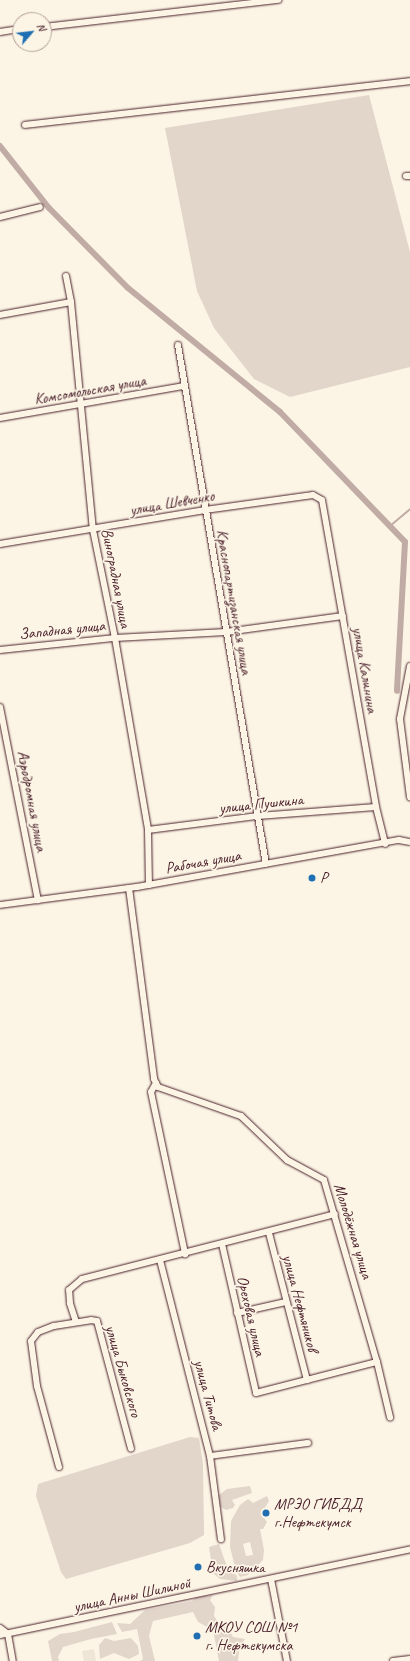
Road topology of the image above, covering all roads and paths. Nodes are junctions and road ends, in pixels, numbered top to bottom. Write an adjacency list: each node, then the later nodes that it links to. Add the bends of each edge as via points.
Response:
1 (278, 0): 2 (street)
2 (52, 26)
3 (12, 31): 4 (street)
4 (0, 32)
5 (410, 81): 6 (street)
6 (25, 125)
7 (40, 207): 8 (street)
8 (0, 217)
9 (66, 276): 10 (street, Виноградная улица)
10 (71, 302): 11 (street); 14 (street, Виноградная улица)
11 (0, 316)
12 (178, 345): 13 (street, Краснопартизанская улица)
13 (184, 386): 14 (street, Комсомольская улица); 17 (street, Краснопартизанская улица)
14 (82, 405): 15 (street, Комсомольская улица); 18 (street, Виноградная улица)
15 (0, 418)
16 (322, 500): 17 (street, улица Шевченко, via 313,494); 20 (street, улица Калинина)
17 (205, 510): 18 (street, улица Шевченко); 21 (street, Краснопартизанская улица)
18 (93, 530): 19 (street, улица Шевченко); 22 (street, Виноградная улица)
19 (0, 544)
20 (343, 616): 21 (street, Западная улица); 28 (street, улица Калинина)
21 (226, 632): 22 (street, Западная улица); 29 (street, Краснопартизанская улица)
22 (115, 638): 23 (street, Западная улица); 30 (street, Виноградная улица)
23 (0, 650)
24 (410, 670): 26 (street, via 400,719)
25 (0, 707): 36 (street, Аэродромная улица)
26 (409, 779): 27 (street)
27 (410, 797)
28 (376, 807): 29 (street, улица Пушкина); 32 (street, улица Калинина)
29 (258, 816): 30 (street, улица Пушкина); 33 (street, Краснопартизанская улица)
30 (148, 830): 34 (street, Виноградная улица)
31 (410, 840): 32 (street, Рабочая улица)
32 (385, 844): 33 (street, Рабочая улица)
33 (266, 864): 34 (street, Рабочая улица)
34 (150, 885): 35 (street, Рабочая улица)
35 (129, 888): 36 (street, Рабочая улица); 38 (street)
36 (38, 900): 37 (street, Рабочая улица)
37 (0, 905)
38 (155, 1081): 39 (street, Молодёжная улица, via 158,1087 240,1116 287,1160 324,1180); 42 (street, via 151,1092)
39 (335, 1214): 40 (street); 47 (street, Молодёжная улица)
40 (269, 1232): 41 (street); 44 (street, улица Нефтяников)
41 (222, 1244): 42 (street); 45 (street, Ореховая улица)
42 (185, 1254): 43 (street)
43 (160, 1260): 46 (street, via 82,1279 69,1290); 52 (street, улица Титова)
44 (286, 1302): 45 (street); 48 (street, улица Нефтяников)
45 (237, 1313): 48 (street, Ореховая улица, via 256,1393)
46 (76, 1322): 51 (street, улица Быковского, via 97,1321); 53 (street, via 38,1332 32,1341 37,1386)
47 (377, 1362): 48 (street); 49 (street, Молодёжная улица)
48 (307, 1380)
49 (390, 1417)
50 (308, 1443): 52 (street)
51 (131, 1449)
52 (210, 1456): 54 (street, улица Титова)
53 (58, 1467)
54 (222, 1539)
55 (410, 1549): 56 (street, улица Анны Шилиной)
56 (271, 1578): 58 (street, улица Анны Шилиной); 62 (street)
57 (0, 1628): 58 (street)
58 (8, 1634): 59 (street, улица Анны Шилиной); 61 (street)
59 (0, 1635)
60 (410, 1658): 63 (street)
61 (13, 1661)
62 (287, 1661)
63 (393, 1661)

